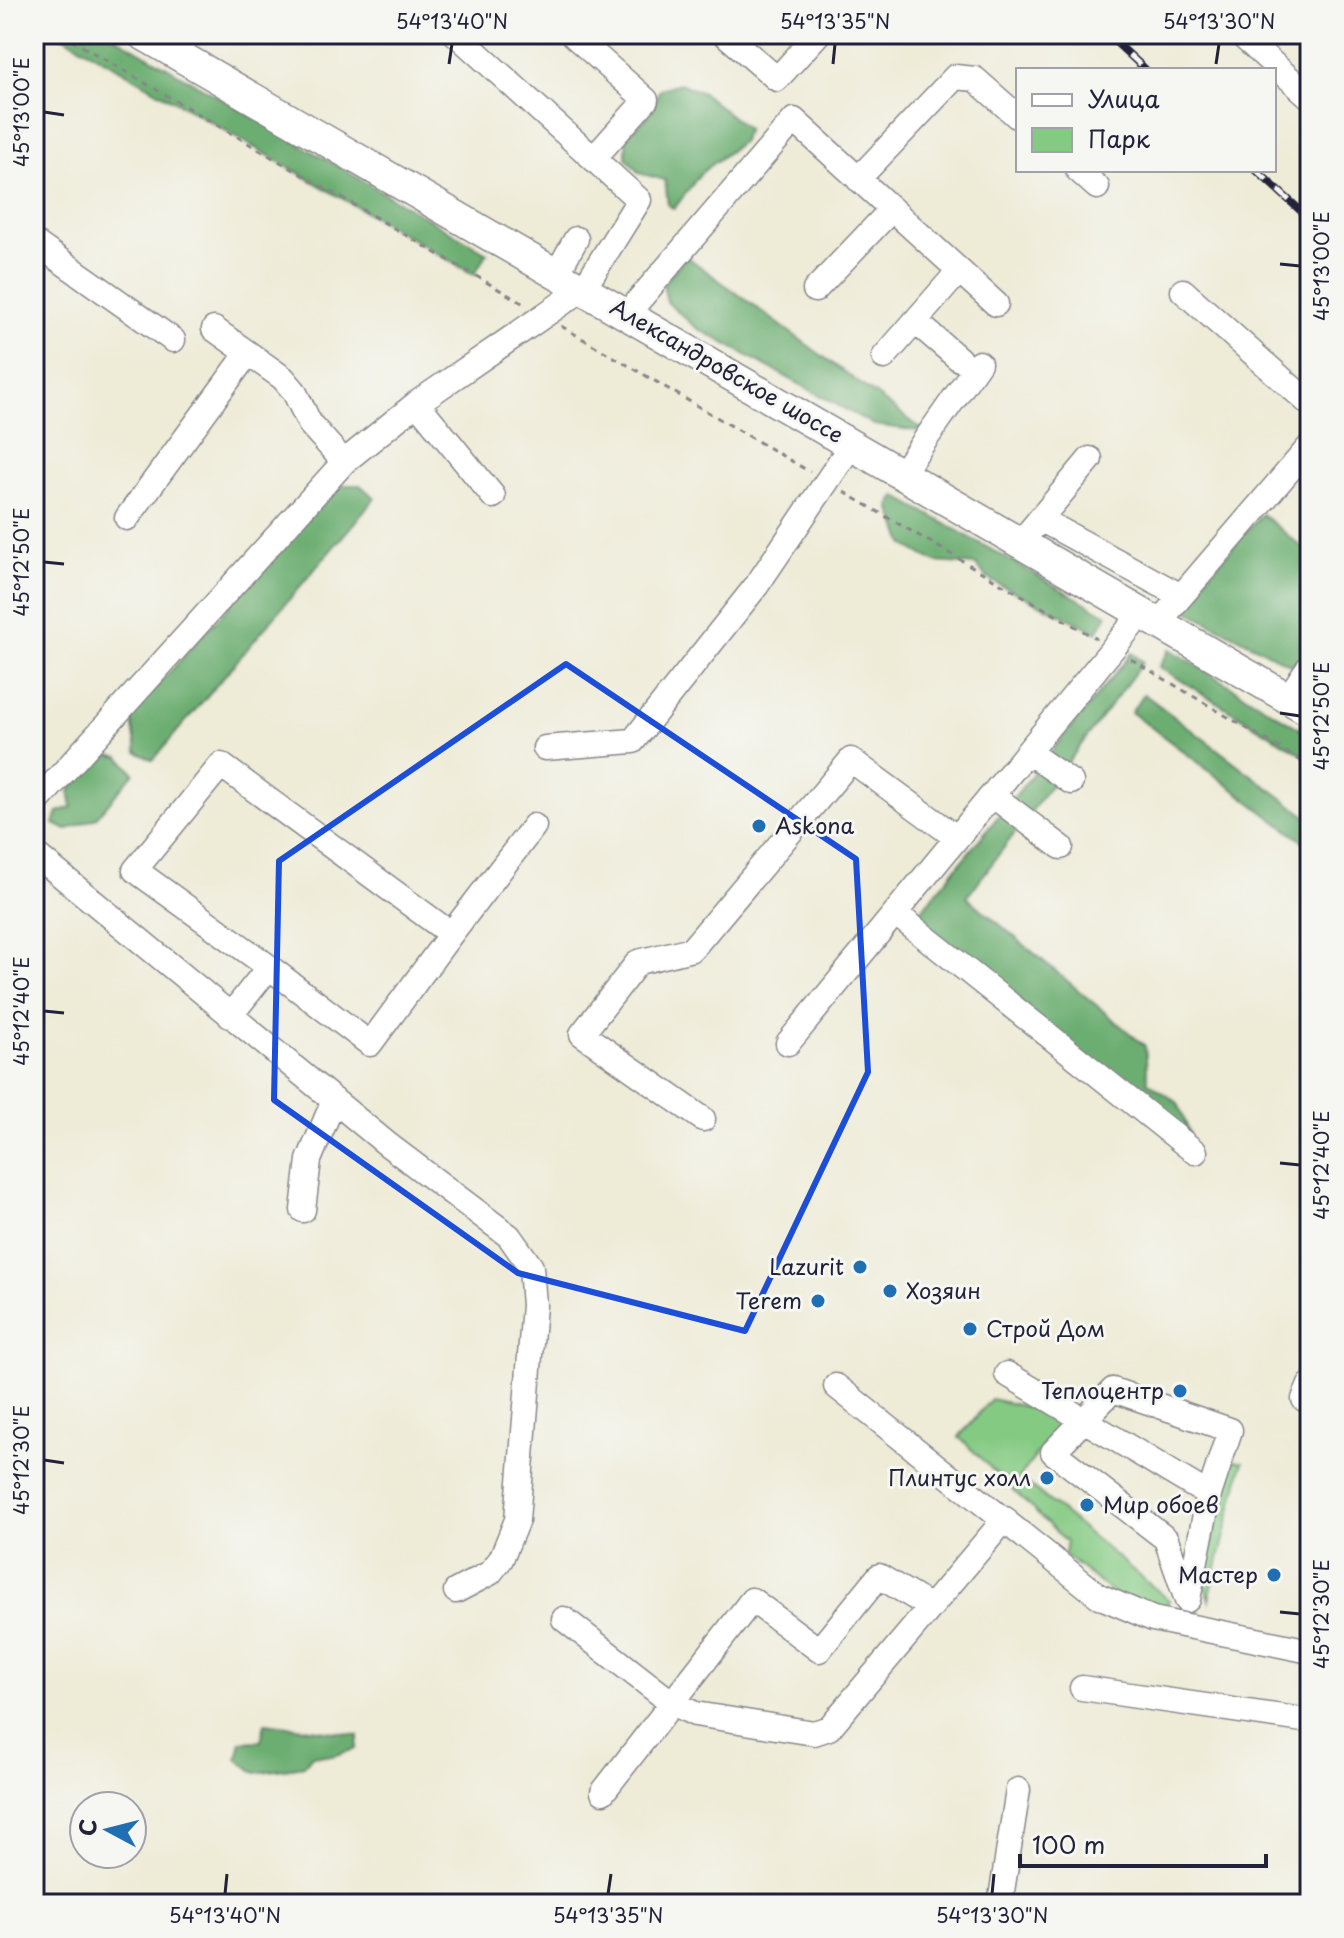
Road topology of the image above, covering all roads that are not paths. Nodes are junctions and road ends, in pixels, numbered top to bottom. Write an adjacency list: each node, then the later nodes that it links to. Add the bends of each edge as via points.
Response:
1 (142, 34): 17 (main road, Александровское шоссе)
2 (456, 34): 9 (lane)
3 (572, 34): 9 (lane, via 646,100)
4 (725, 34): 5 (lane, via 777,79)
5 (818, 34)
6 (1240, 34): 7 (lane)
7 (1310, 97)
8 (1016, 115): 11 (lane, via 975,79 955,77)
9 (594, 158): 18 (lane, via 639,200)
10 (1080, 172): 12 (lane)
11 (858, 179): 13 (lane); 22 (lane, via 794,120)
12 (1097, 187)
13 (892, 209): 16 (lane); 19 (lane)
14 (576, 239): 17 (lane)
15 (34, 242): 25 (lane)
16 (959, 271): 21 (lane); 23 (lane)
17 (557, 273): 18 (main road, Александровское шоссе)
18 (584, 288): 22 (main road, Александровское шоссе); 28 (lane)
19 (815, 290)
20 (1183, 291): 29 (lane)
21 (996, 304)
22 (627, 314): 30 (main road, Александровское шоссе)
23 (915, 321): 27 (lane); 34 (lane, via 969,361)
24 (214, 329): 26 (lane)
25 (173, 340)
26 (248, 353): 33 (lane, via 283,378 310,424); 36 (lane)
27 (884, 357)
28 (417, 403): 33 (lane); 35 (lane)
29 (1310, 404)
30 (852, 444): 34 (main road, Александровское шоссе); 43 (lane, via 757,585 633,741)
31 (1310, 446): 39 (lane)
32 (1090, 459): 37 (lane)
33 (344, 462): 47 (lane)
34 (902, 473): 38 (main road, Александровское шоссе)
35 (493, 496)
36 (127, 518)
37 (1040, 519): 38 (lane); 39 (lane)
38 (1021, 542): 40 (main road, Александровское шоссе)
39 (1181, 596): 40 (lane)
40 (1150, 617): 42 (main road, Александровское шоссе); 44 (lane, via 1113,648)
41 (1310, 665): 42 (lane)
42 (1299, 705)
43 (545, 748)
44 (1028, 752): 45 (lane); 46 (lane)
45 (1071, 782)
46 (992, 795): 49 (lane); 50 (lane)
47 (34, 805)
48 (534, 826): 53 (lane)
49 (957, 838): 52 (lane); 58 (lane, via 851,760 692,949 638,962 582,1034)
50 (1061, 847)
51 (34, 853): 55 (lane)
52 (895, 913): 56 (lane); 59 (lane)
53 (451, 934): 54 (lane, via 370,1044); 54 (lane, via 221,765 135,870)
54 (269, 967): 55 (lane)
55 (230, 1016): 57 (lane)
56 (788, 1043)
57 (334, 1100): 60 (lane, via 309,1160); 66 (lane, via 509,1236 531,1267 534,1305 517,1520 490,1573)
58 (703, 1119)
59 (1195, 1152)
60 (303, 1210)
61 (1007, 1374): 63 (lane)
62 (836, 1386): 65 (lane)
63 (1081, 1420): 64 (lane); 64 (lane, via 1113,1390 1230,1430); 67 (lane, via 1053,1452 1166,1539)
64 (1209, 1495): 67 (lane)
65 (1005, 1519): 68 (lane); 70 (lane, via 1099,1596 1153,1619)
66 (456, 1591)
67 (1187, 1600): 70 (lane)
68 (929, 1606): 73 (lane, via 829,1728 814,1733 765,1726 695,1714); 73 (lane, via 879,1576 819,1650 752,1600)
69 (564, 1619): 73 (lane)
70 (1203, 1630): 71 (lane)
71 (1307, 1644)
72 (1082, 1688): 74 (lane)
73 (672, 1703): 76 (lane)
74 (1310, 1721)
75 (1018, 1790): 77 (lane)
76 (603, 1792)
77 (1000, 1904)

